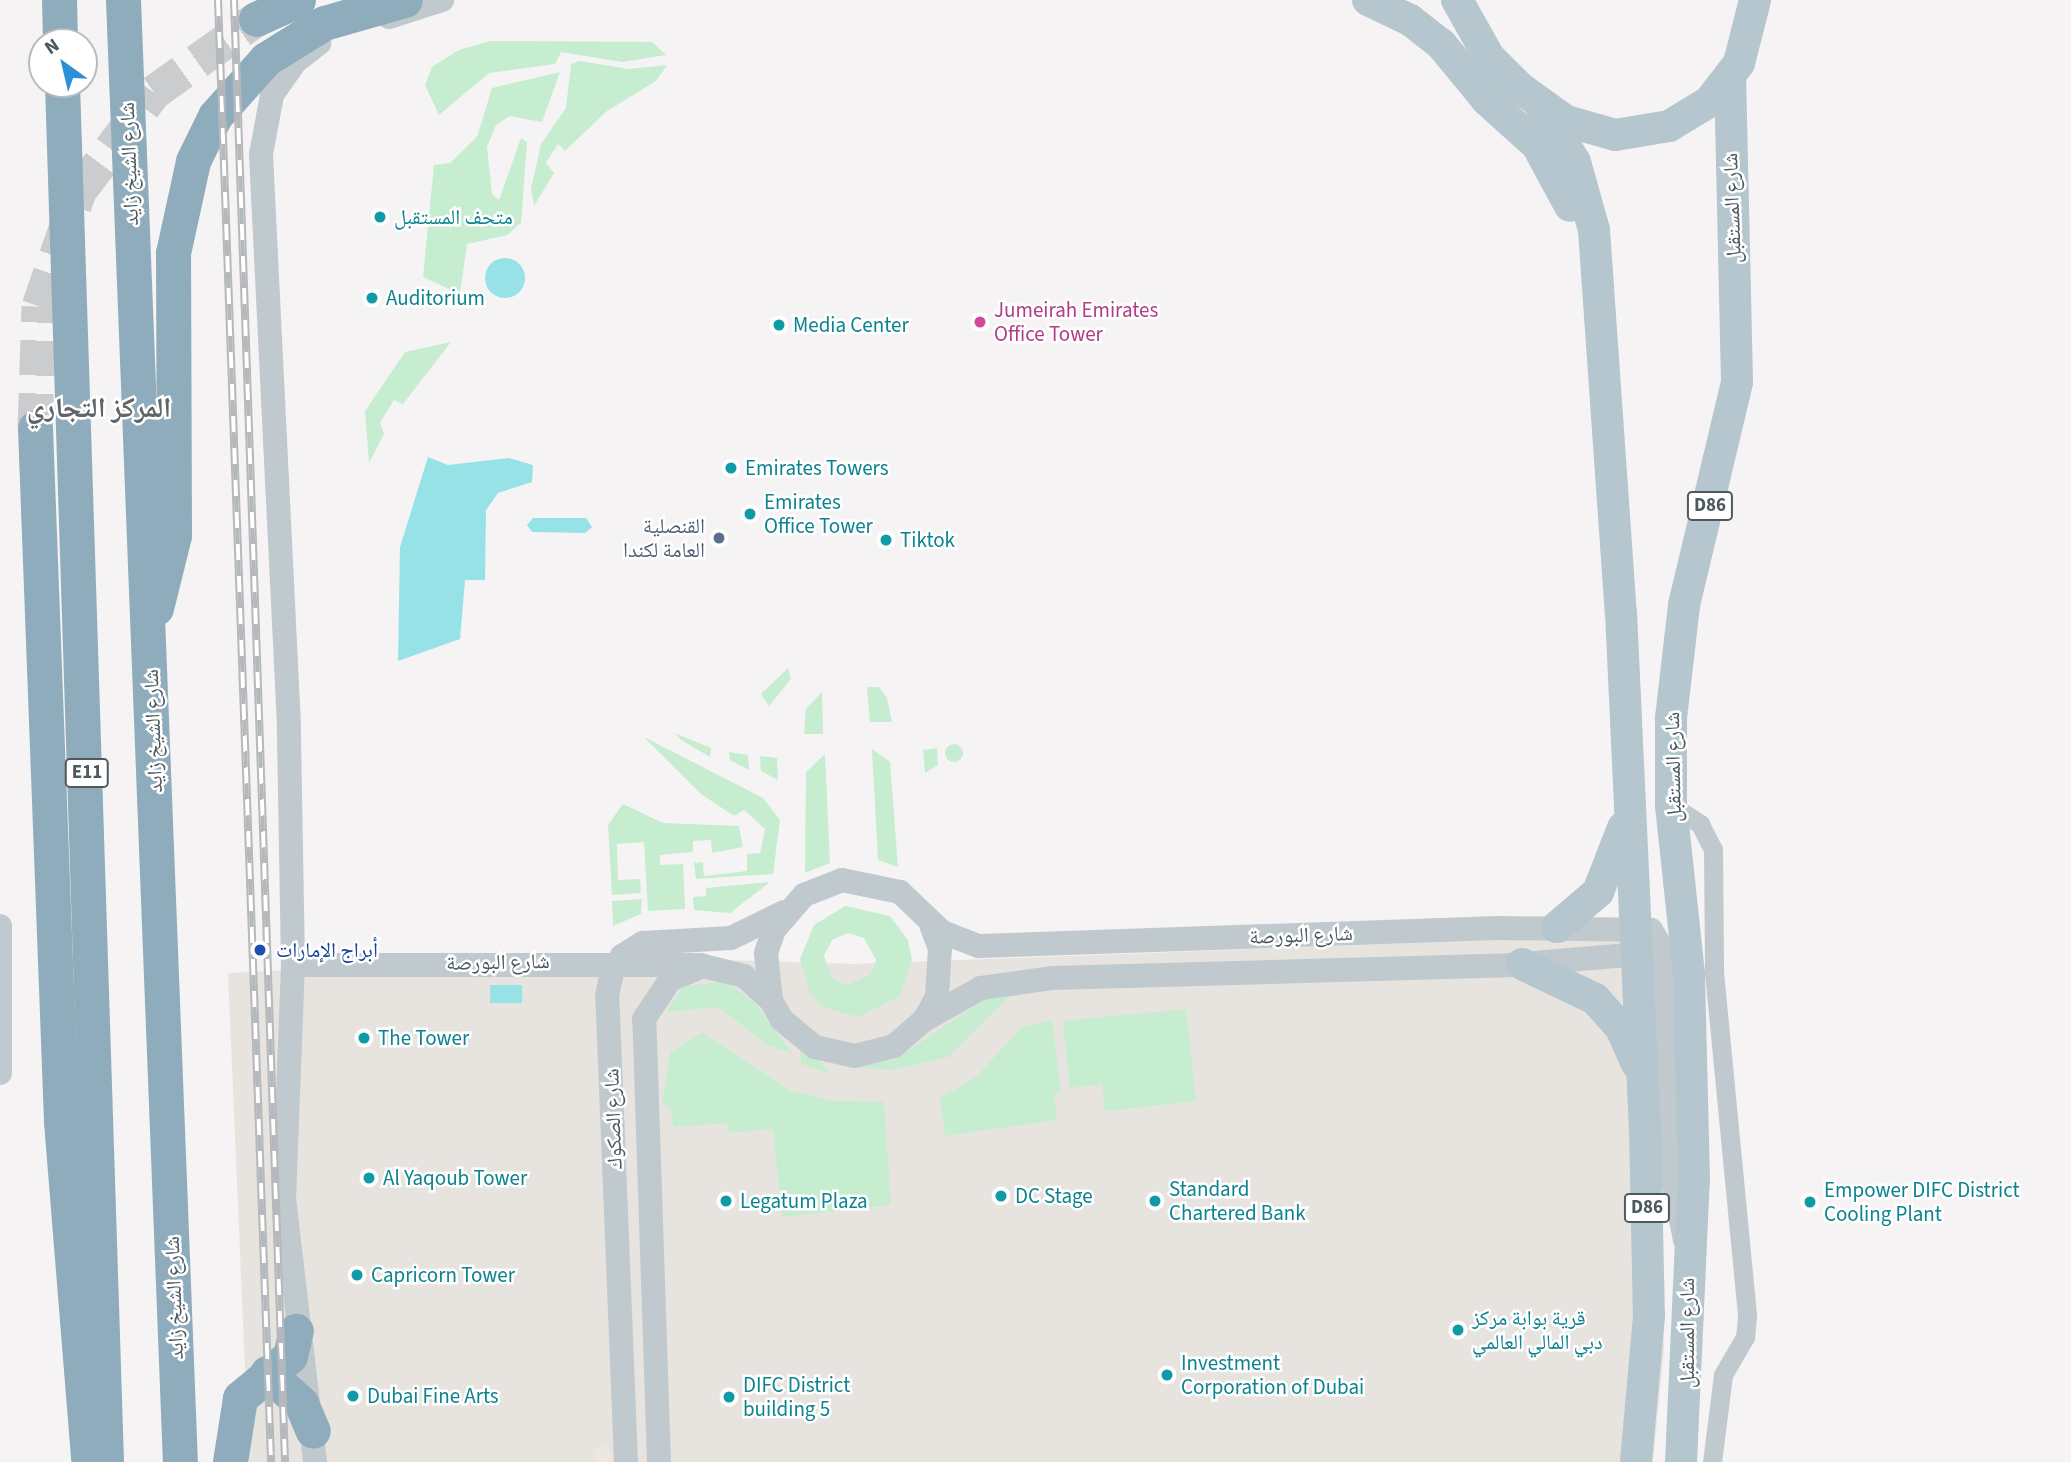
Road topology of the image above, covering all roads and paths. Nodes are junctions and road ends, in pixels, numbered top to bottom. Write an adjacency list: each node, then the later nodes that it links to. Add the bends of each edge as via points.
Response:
1 (59, 0): 10 (highway)
2 (123, 0): 16 (highway, شارع الشيخ زايد)
3 (298, 0): 9 (highway)
4 (405, 0): 16 (highway, via 324,23 266,59 215,116 193,161 173,253 172,554)
5 (442, 0): 27 (street, via 334,35 307,51 272,95 262,134 289,725)
6 (1368, 0): 14 (main road, via 1410,20 1441,44 1546,156 1568,199 1587,296)
7 (1457, 0): 13 (main road, via 1489,57)
8 (1755, 0): 11 (main road, via 1745,46)
9 (256, 19)
10 (60, 28)
11 (1730, 78): 13 (main road, via 1697,112 1645,133 1581,128); 17 (main road, شارع المستقبل / D86, via 1737,382 1679,638)
12 (62, 98): 40 (highway, E11)
13 (1538, 102): 14 (main road, شارع المستقبل / D86, via 1584,184)
14 (1601, 326): 18 (main road, شارع المستقبل / D86)
15 (35, 428): 39 (highway, via 61,1121 76,1369)
16 (149, 623): 41 (highway, شارع الشيخ زايد)
17 (1671, 805): 23 (main road, شارع المستقبل / D86); 47 (street, via 1700,824 1713,849 1714,972 1747,1317 1745,1337 1723,1375)
18 (1628, 806): 22 (main road, via 1605,881); 23 (main road, شارع المستقبل / D86)
19 (787, 910): 20 (street, via 816,888 856,879 900,892); 25 (street, via 740,936 650,941); 29 (street, via 766,953)
20 (931, 925): 22 (street, شارع البورصة, via 966,943 992,947); 31 (street, via 942,972)
21 (0, 926): 32 (street)
22 (1557, 927): 23 (street, شارع البورصة)
23 (1656, 941): 26 (street, شارع البورصة); 33 (main road, شارع المستقبل / D86); 46 (main road, شارع المستقبل / D86, via 1694,1180 1687,1247)
24 (561, 961): 25 (street, شارع البورصة); 27 (street, شارع البورصة); 30 (street, via 591,984)
25 (616, 962): 28 (street, شارع البورصة); 30 (street, شارع الصكوك)
26 (1522, 964): 31 (street, شارع البورصة, via 1026,981 981,988); 33 (main road, via 1595,999 1621,1028)
27 (293, 965): 35 (street, via 284,1155)
28 (703, 965): 29 (street, via 744,976); 44 (street, شارع الصكوك, via 670,980 644,1019)
29 (771, 1000): 31 (street, via 798,1036 834,1054 884,1049)
30 (608, 1010): 43 (street, شارع الصكوك)
31 (925, 1019)
32 (0, 1073)
33 (1643, 1080): 34 (main road, شارع المستقبل / D86)
34 (1649, 1316): 36 (main road); 45 (main road, شارع المستقبل / D86)
35 (296, 1331): 37 (highway, via 290,1356); 38 (street)
36 (1623, 1360)
37 (267, 1373): 38 (highway, via 301,1402); 42 (highway, via 235,1410)
38 (314, 1446)
39 (89, 1462)
40 (106, 1462)
41 (180, 1462)
42 (230, 1462)
43 (626, 1462)
44 (659, 1462)
45 (1636, 1462)
46 (1681, 1462)
47 (1712, 1462)

